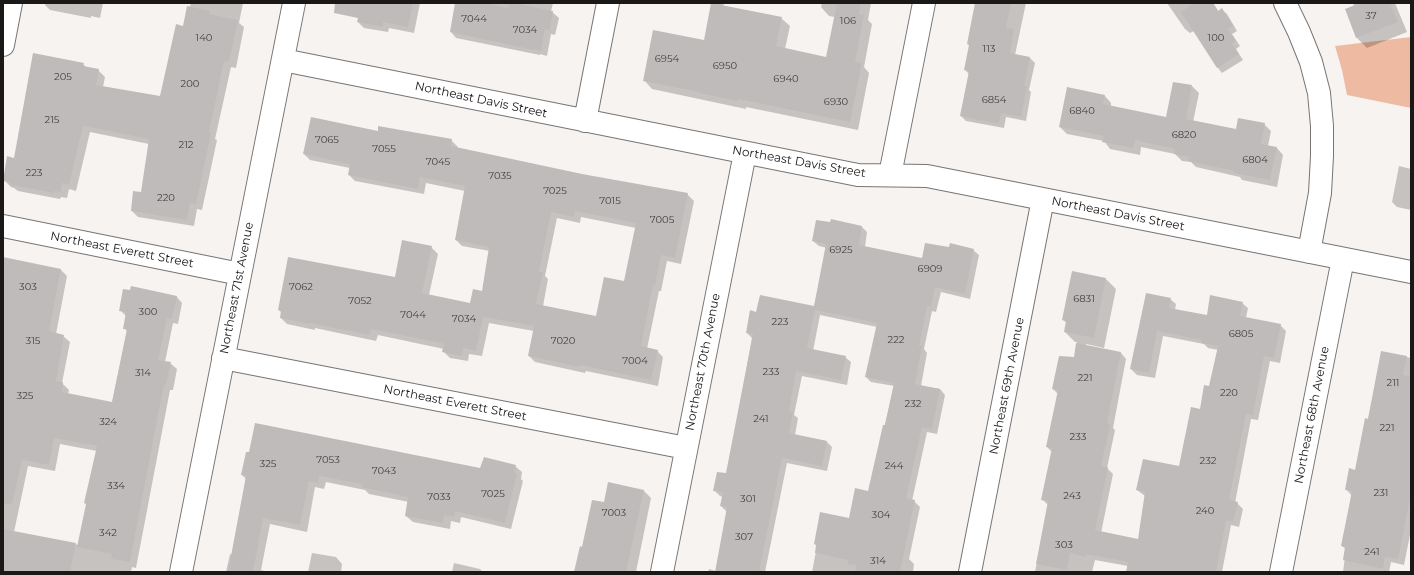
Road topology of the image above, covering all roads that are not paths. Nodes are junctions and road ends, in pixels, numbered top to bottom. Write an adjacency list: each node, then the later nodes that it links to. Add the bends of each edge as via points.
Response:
1 (11, 3): 6 (street)
2 (294, 3): 7 (street, Northeast 71st Avenue)
3 (608, 3): 8 (street)
4 (924, 3): 10 (street)
5 (1285, 3): 13 (street, via 1312,62 1319,92 1322,126 1320,193)
6 (3, 45)
7 (283, 60): 8 (street, Northeast Davis Street); 16 (street, Northeast 71st Avenue)
8 (585, 121): 9 (street, Northeast Davis Street)
9 (745, 153): 10 (street, Northeast Davis Street, via 858,175); 18 (street, Northeast 70th Avenue)
10 (890, 176): 11 (street, Northeast Davis Street, via 927,176)
11 (1043, 199): 13 (street, Northeast Davis Street); 21 (street, Northeast 69th Avenue)
12 (3, 226): 16 (street, Northeast Everett Street)
13 (1309, 252): 14 (street, Northeast Davis Street)
14 (1343, 259): 15 (street, Northeast Davis Street); 22 (street, Northeast 68th Avenue)
15 (1411, 272)
16 (240, 274): 17 (street, Northeast 71st Avenue)
17 (223, 358): 18 (street, Northeast Everett Street); 19 (street, Northeast 71st Avenue)
18 (686, 448): 20 (street, Northeast 70th Avenue)
19 (181, 572)
20 (662, 572)
21 (970, 572)
22 (1281, 572)

